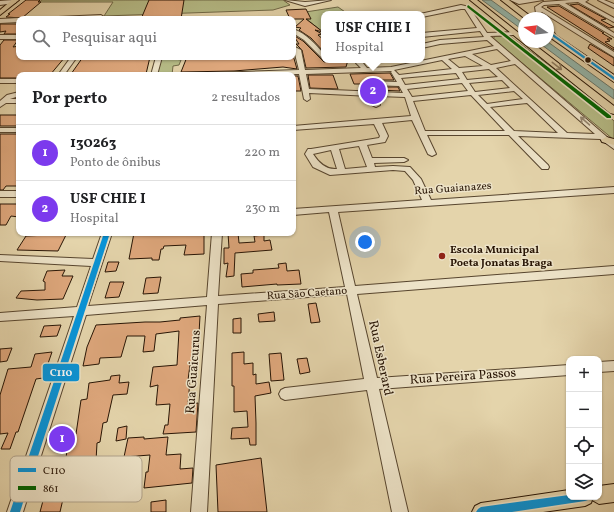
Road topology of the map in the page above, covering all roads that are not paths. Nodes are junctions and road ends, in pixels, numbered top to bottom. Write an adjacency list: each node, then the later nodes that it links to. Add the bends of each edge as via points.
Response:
1 (287, 0): 2 (street, via 305,4)
2 (329, 0)
3 (473, 0): 26 (highway)
4 (504, 0): 18 (highway)
5 (537, 0): 6 (street); 10 (street, via 528,4)
6 (540, 0)
7 (586, 0): 11 (street)
8 (600, 0): 14 (street)
9 (15, 1): 12 (street); 20 (main road)
10 (516, 1)
11 (580, 1): 13 (street); 16 (street)
12 (0, 2)
13 (561, 3): 15 (street, via 542,4); 17 (street)
14 (614, 6)
15 (538, 8): 19 (street); 32 (street)
16 (593, 8): 17 (street); 22 (street)
17 (572, 10): 28 (street)
18 (521, 12)
19 (540, 12)
20 (0, 13)
21 (425, 14): 27 (street, via 465,7)
22 (613, 19)
23 (16, 20): 24 (street)
24 (0, 21)
25 (296, 33): 40 (street, via 306,38)
26 (514, 33): 27 (street); 31 (highway)
27 (485, 34): 29 (street); 35 (street); 36 (street)
28 (613, 34): 32 (street)
29 (425, 35)
30 (554, 35): 61 (highway)
31 (518, 36)
32 (584, 36): 41 (street)
33 (16, 37): 34 (street)
34 (0, 38)
35 (425, 45)
36 (499, 47): 39 (street); 45 (street)
37 (534, 48): 79 (highway, one-way to 79)
38 (296, 49): 58 (street)
39 (467, 54): 42 (street); 50 (street)
40 (321, 55)
41 (614, 55)
42 (444, 59): 49 (street); 54 (street)
43 (72, 60): 55 (street)
44 (158, 60): 56 (street)
45 (517, 62): 50 (street); 88 (street, one-way to 45)
46 (330, 63): 52 (street)
47 (360, 63): 53 (street)
48 (423, 63): 51 (street)
49 (425, 63)
50 (491, 67): 54 (street); 60 (street)
51 (391, 69): 53 (street); 59 (street)
52 (337, 70): 53 (street); 58 (street)
53 (366, 70)
54 (457, 70): 59 (street); 64 (street)
55 (63, 72)
56 (155, 72)
57 (296, 72): 58 (street)
58 (302, 72): 68 (street)
59 (397, 76): 66 (street)
60 (503, 78): 64 (street); 67 (street)
61 (614, 79)
62 (0, 81): 63 (street)
63 (16, 81)
64 (464, 81): 66 (street); 71 (street)
65 (370, 83): 66 (street)
66 (403, 86): 72 (street)
67 (516, 89): 71 (street); 75 (street)
68 (306, 91): 70 (street); 73 (street)
69 (16, 94): 76 (street, via 12,94)
70 (374, 94): 72 (street); 77 (street)
71 (473, 94): 72 (street); 78 (street)
72 (409, 97): 80 (street)
73 (307, 99)
74 (16, 101): 76 (street)
75 (528, 101): 78 (street); 87 (street)
76 (2, 103)
77 (376, 105)
78 (485, 106): 86 (street)
79 (614, 111)
80 (415, 118): 81 (street); 85 (street)
81 (377, 121): 82 (street); 89 (street, via 384,139)
82 (296, 128)
83 (0, 130): 84 (street)
84 (16, 130)
85 (423, 133): 86 (street); 91 (street)
86 (513, 133): 87 (street); 94 (street)
87 (566, 136): 88 (street)
88 (609, 141)
89 (362, 143): 90 (street); 93 (street)
90 (334, 147): 95 (street); 95 (street, via 311,151 309,154 316,166 330,172)
91 (432, 154)
92 (404, 160): 93 (street)
93 (370, 165): 95 (street); 99 (street, via 406,169 417,179)
94 (545, 167)
95 (342, 171)
96 (614, 190): 99 (street, Rua Guaianazes)
97 (0, 194): 98 (street)
98 (16, 194)
99 (427, 202): 100 (street, Rua Guaianazes)
100 (333, 209): 101 (street, Rua Guaianazes); 107 (street, Rua Esberard)
101 (296, 212)
102 (106, 236): 105 (street)
103 (217, 236): 108 (street, Rua Guaicurus)
104 (0, 258): 105 (street)
105 (96, 262): 109 (street)
106 (614, 270): 107 (street, Rua São Caetano)
107 (351, 290): 108 (street, Rua São Caetano); 114 (street, Rua Esberard)
108 (214, 301): 109 (street, Rua São Caetano); 122 (street, Rua Guaicurus)
109 (82, 311): 110 (street, Rua São Caetano); 116 (street)
110 (0, 317)
111 (614, 366): 112 (street)
112 (602, 367)
113 (566, 370): 114 (street, Rua Pereira Passos)
114 (371, 384): 115 (street, Rua Pereira Passos); 123 (street, Rua Esberard)
115 (285, 394)
116 (34, 456)
117 (614, 493): 118 (main road)
118 (602, 495)
119 (566, 500): 124 (main road)
120 (18, 502): 121 (street)
121 (15, 512)
122 (199, 512)
123 (400, 512)
124 (481, 512)

